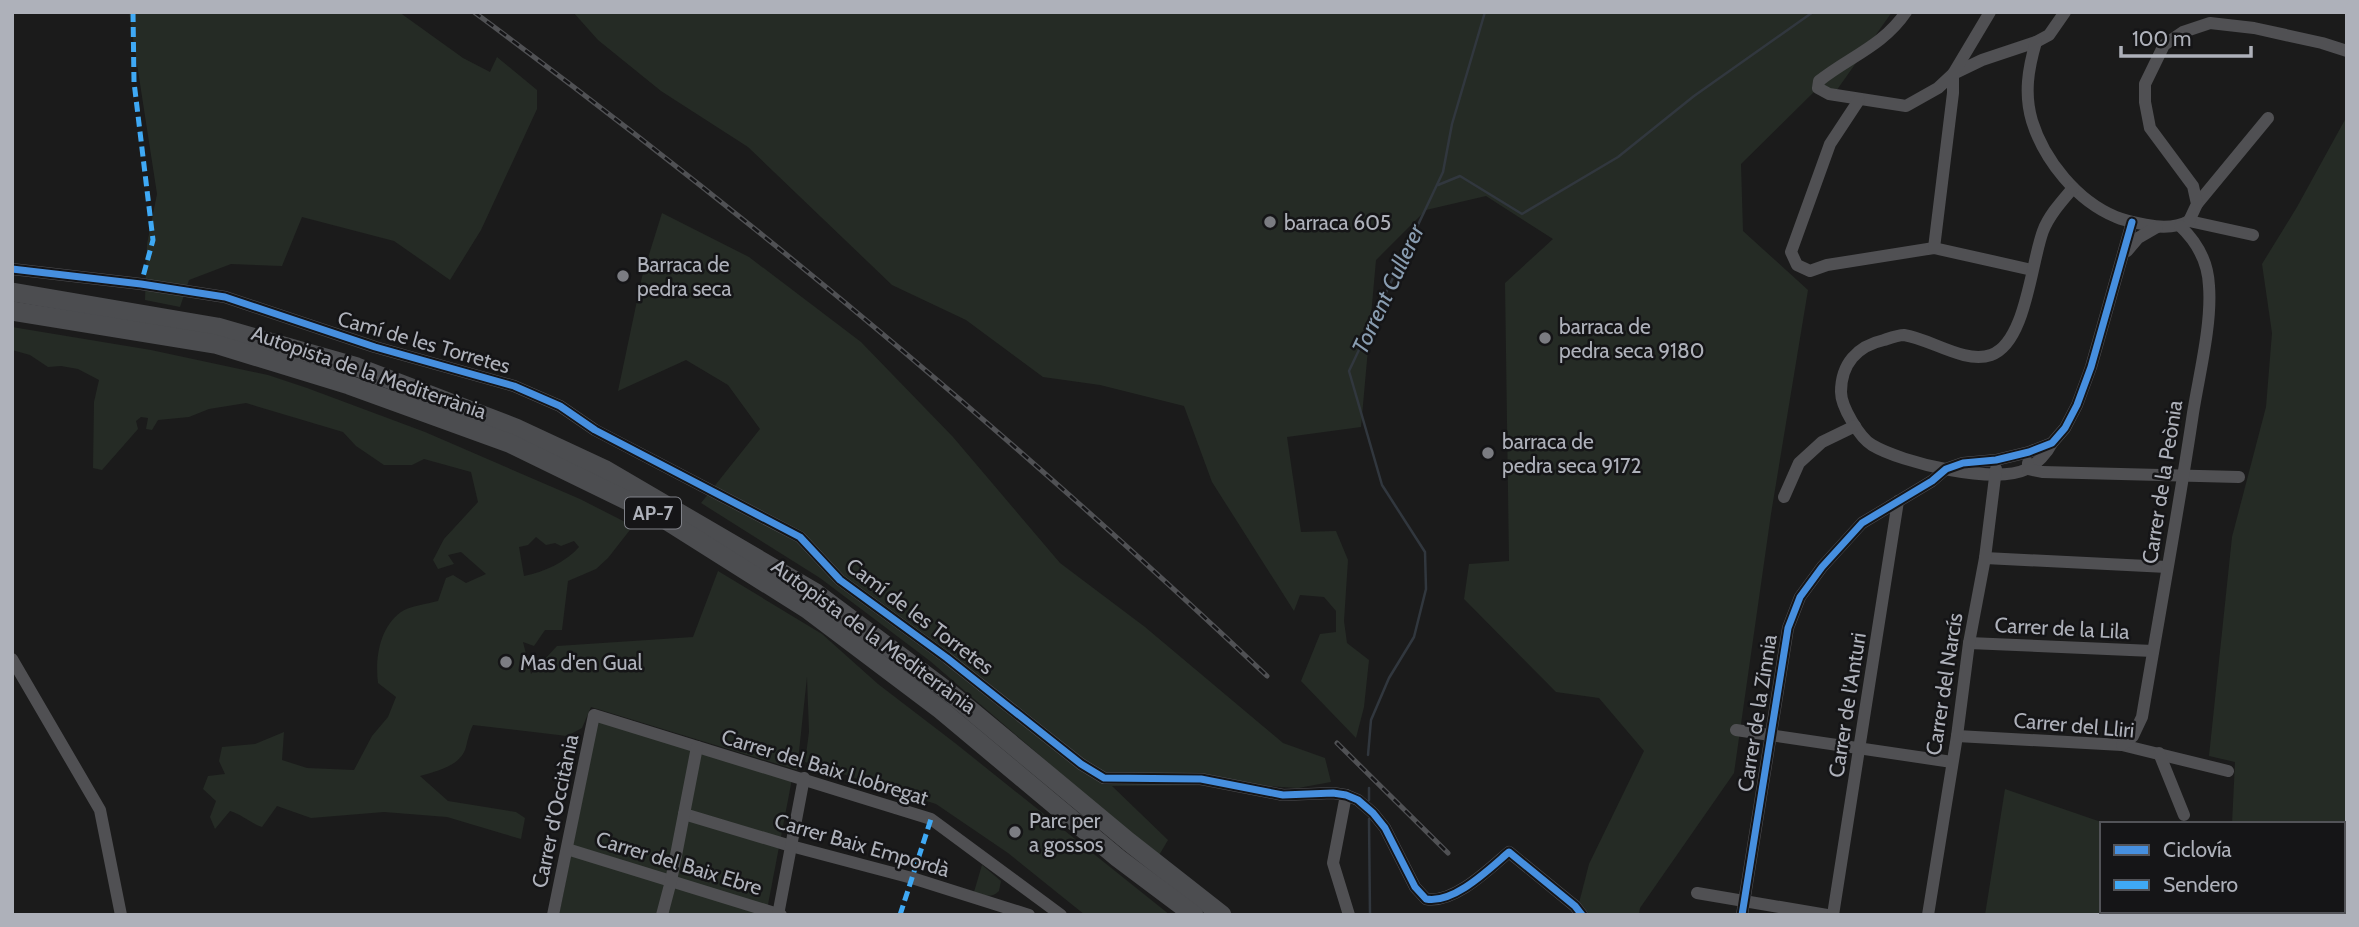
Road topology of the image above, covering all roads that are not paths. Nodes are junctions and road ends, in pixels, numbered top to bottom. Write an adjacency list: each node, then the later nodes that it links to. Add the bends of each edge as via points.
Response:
1 (1906, 12): 7 (street, via 1873,48 1819,81 1818,88 1829,94)
2 (1990, 12): 6 (street)
3 (2065, 12): 4 (street, via 2049,34)
4 (2036, 42): 6 (street); 9 (street, via 2026,92 2032,122)
5 (2347, 51): 12 (street, via 2254,28 2210,23 2183,32 2164,45 2145,84 2144,102 2150,128 2193,186)
6 (1953, 74): 7 (street, via 1906,106); 19 (street)
7 (1859, 100): 19 (street, via 1830,144 1791,252 1797,265 1810,271)
8 (2268, 118): 12 (street)
9 (2059, 170): 10 (street); 13 (street, via 2061,190)
10 (2073, 188): 11 (street); 13 (street)
11 (2089, 200): 13 (street, via 2072,201); 14 (street)
12 (2197, 204): 16 (street)
13 (2055, 210): 22 (street, via 2043,231)
14 (2114, 217): 15 (street); 20 (street)
15 (2132, 222): 17 (street); 20 (street)
16 (2184, 224): 17 (street); 18 (street); 31 (street, Carrer de la Peònia, via 2205,260 2209,288)
17 (2157, 227): 20 (street, via 2138,238)
18 (2253, 235)
19 (1934, 248): 22 (street)
20 (2123, 257): 26 (street, via 2077,405)
21 (12, 269): 54 (street, Camí de les Torretes, via 225,297 375,347 514,386 560,406 595,430 800,537 840,580 1104,778 1201,779 1283,795)
22 (2032, 270): 25 (street, via 2020,320 2008,344 1991,355 1973,356 1903,335 1853,355 1843,373 1841,395)
23 (12, 292): 69 (highway, Autopista de la Mediterrània / AP-7, via 217,327 357,367 516,428 604,469 816,593 951,694)
24 (12, 312): 68 (highway, Autopista de la Mediterrània / AP-7, via 215,344 349,384 509,443 662,517 807,609 941,710 1118,858)
25 (1855, 426): 29 (street, via 1871,445); 34 (street, via 1822,442 1799,463)
26 (2052, 443): 27 (street, Carrer de la Zinnia); 30 (street)
27 (2025, 453): 28 (street, Carrer de la Zinnia); 30 (street)
28 (1996, 460): 29 (street, Carrer de la Zinnia); 32 (street, Carrer del Narcís)
29 (1947, 469): 32 (street); 35 (street, Carrer de la Zinnia)
30 (2028, 469): 31 (street); 32 (street)
31 (2184, 474): 33 (street); 39 (street, Carrer de la Peònia)
32 (1995, 476): 38 (street, Carrer del Narcís)
33 (2239, 477)
34 (1784, 497)
35 (1898, 501): 36 (street, Carrer de la Zinnia); 37 (street, Carrer de l'Anturi)
36 (1879, 513): 37 (street); 45 (street, Carrer de la Zinnia, via 1862,523 1800,597 1788,628)
37 (1895, 520): 49 (street, Carrer de l'Anturi)
38 (1986, 558): 39 (street); 40 (street, Carrer del Narcís)
39 (2167, 567): 41 (street, Carrer de la Peònia)
40 (1969, 643): 41 (street, Carrer de la Lila); 46 (street, Carrer del Narcís)
41 (2153, 651): 47 (street, Carrer de la Peònia, via 2142,717 2133,736)
42 (12, 659): 62 (street, via 100,810)
43 (594, 715): 48 (street, Carrer del Baix Llobregat); 58 (street, Carrer d'Occitània)
44 (1736, 730): 45 (street)
45 (1771, 734): 49 (street); 61 (street, Carrer de la Zinnia)
46 (1958, 736): 47 (street, Carrer del Lliri); 51 (street, Carrer del Narcís)
47 (2122, 745): 50 (street, Carrer del Lliri)
48 (697, 747): 53 (street, Carrer del Baix Llobregat); 55 (street)
49 (1860, 749): 51 (street); 73 (street, Carrer de l'Anturi)
50 (2159, 753): 52 (street, Carrer del Lliri); 56 (street)
51 (1952, 762): 74 (street, Carrer del Narcís)
52 (2228, 771)
53 (804, 778): 57 (street); 67 (street, Carrer del Baix Llobregat, via 931,819)
54 (1346, 795): 70 (street, via 1333,863); 71 (street, via 1379,820 1426,899 1443,898 1466,887 1509,852)
55 (684, 814): 57 (street, Carrer Baix Empordà); 59 (street)
56 (2184, 815)
57 (791, 846): 65 (street); 66 (street, Carrer Baix Empordà)
58 (567, 849): 59 (street, Carrer del Baix Ebre); 63 (street, Carrer d'Occitània)
59 (671, 881): 64 (street); 65 (street, Carrer del Baix Ebre)
60 (1697, 892): 61 (street)
61 (1743, 908): 72 (street)
62 (121, 915)
63 (553, 915)
64 (662, 915)
65 (779, 915)
66 (1028, 915)
67 (1061, 915)
68 (1194, 915)
69 (1222, 915)
70 (1349, 915)
71 (1582, 915)
72 (1827, 915)
73 (1833, 915)
74 (1928, 915)

